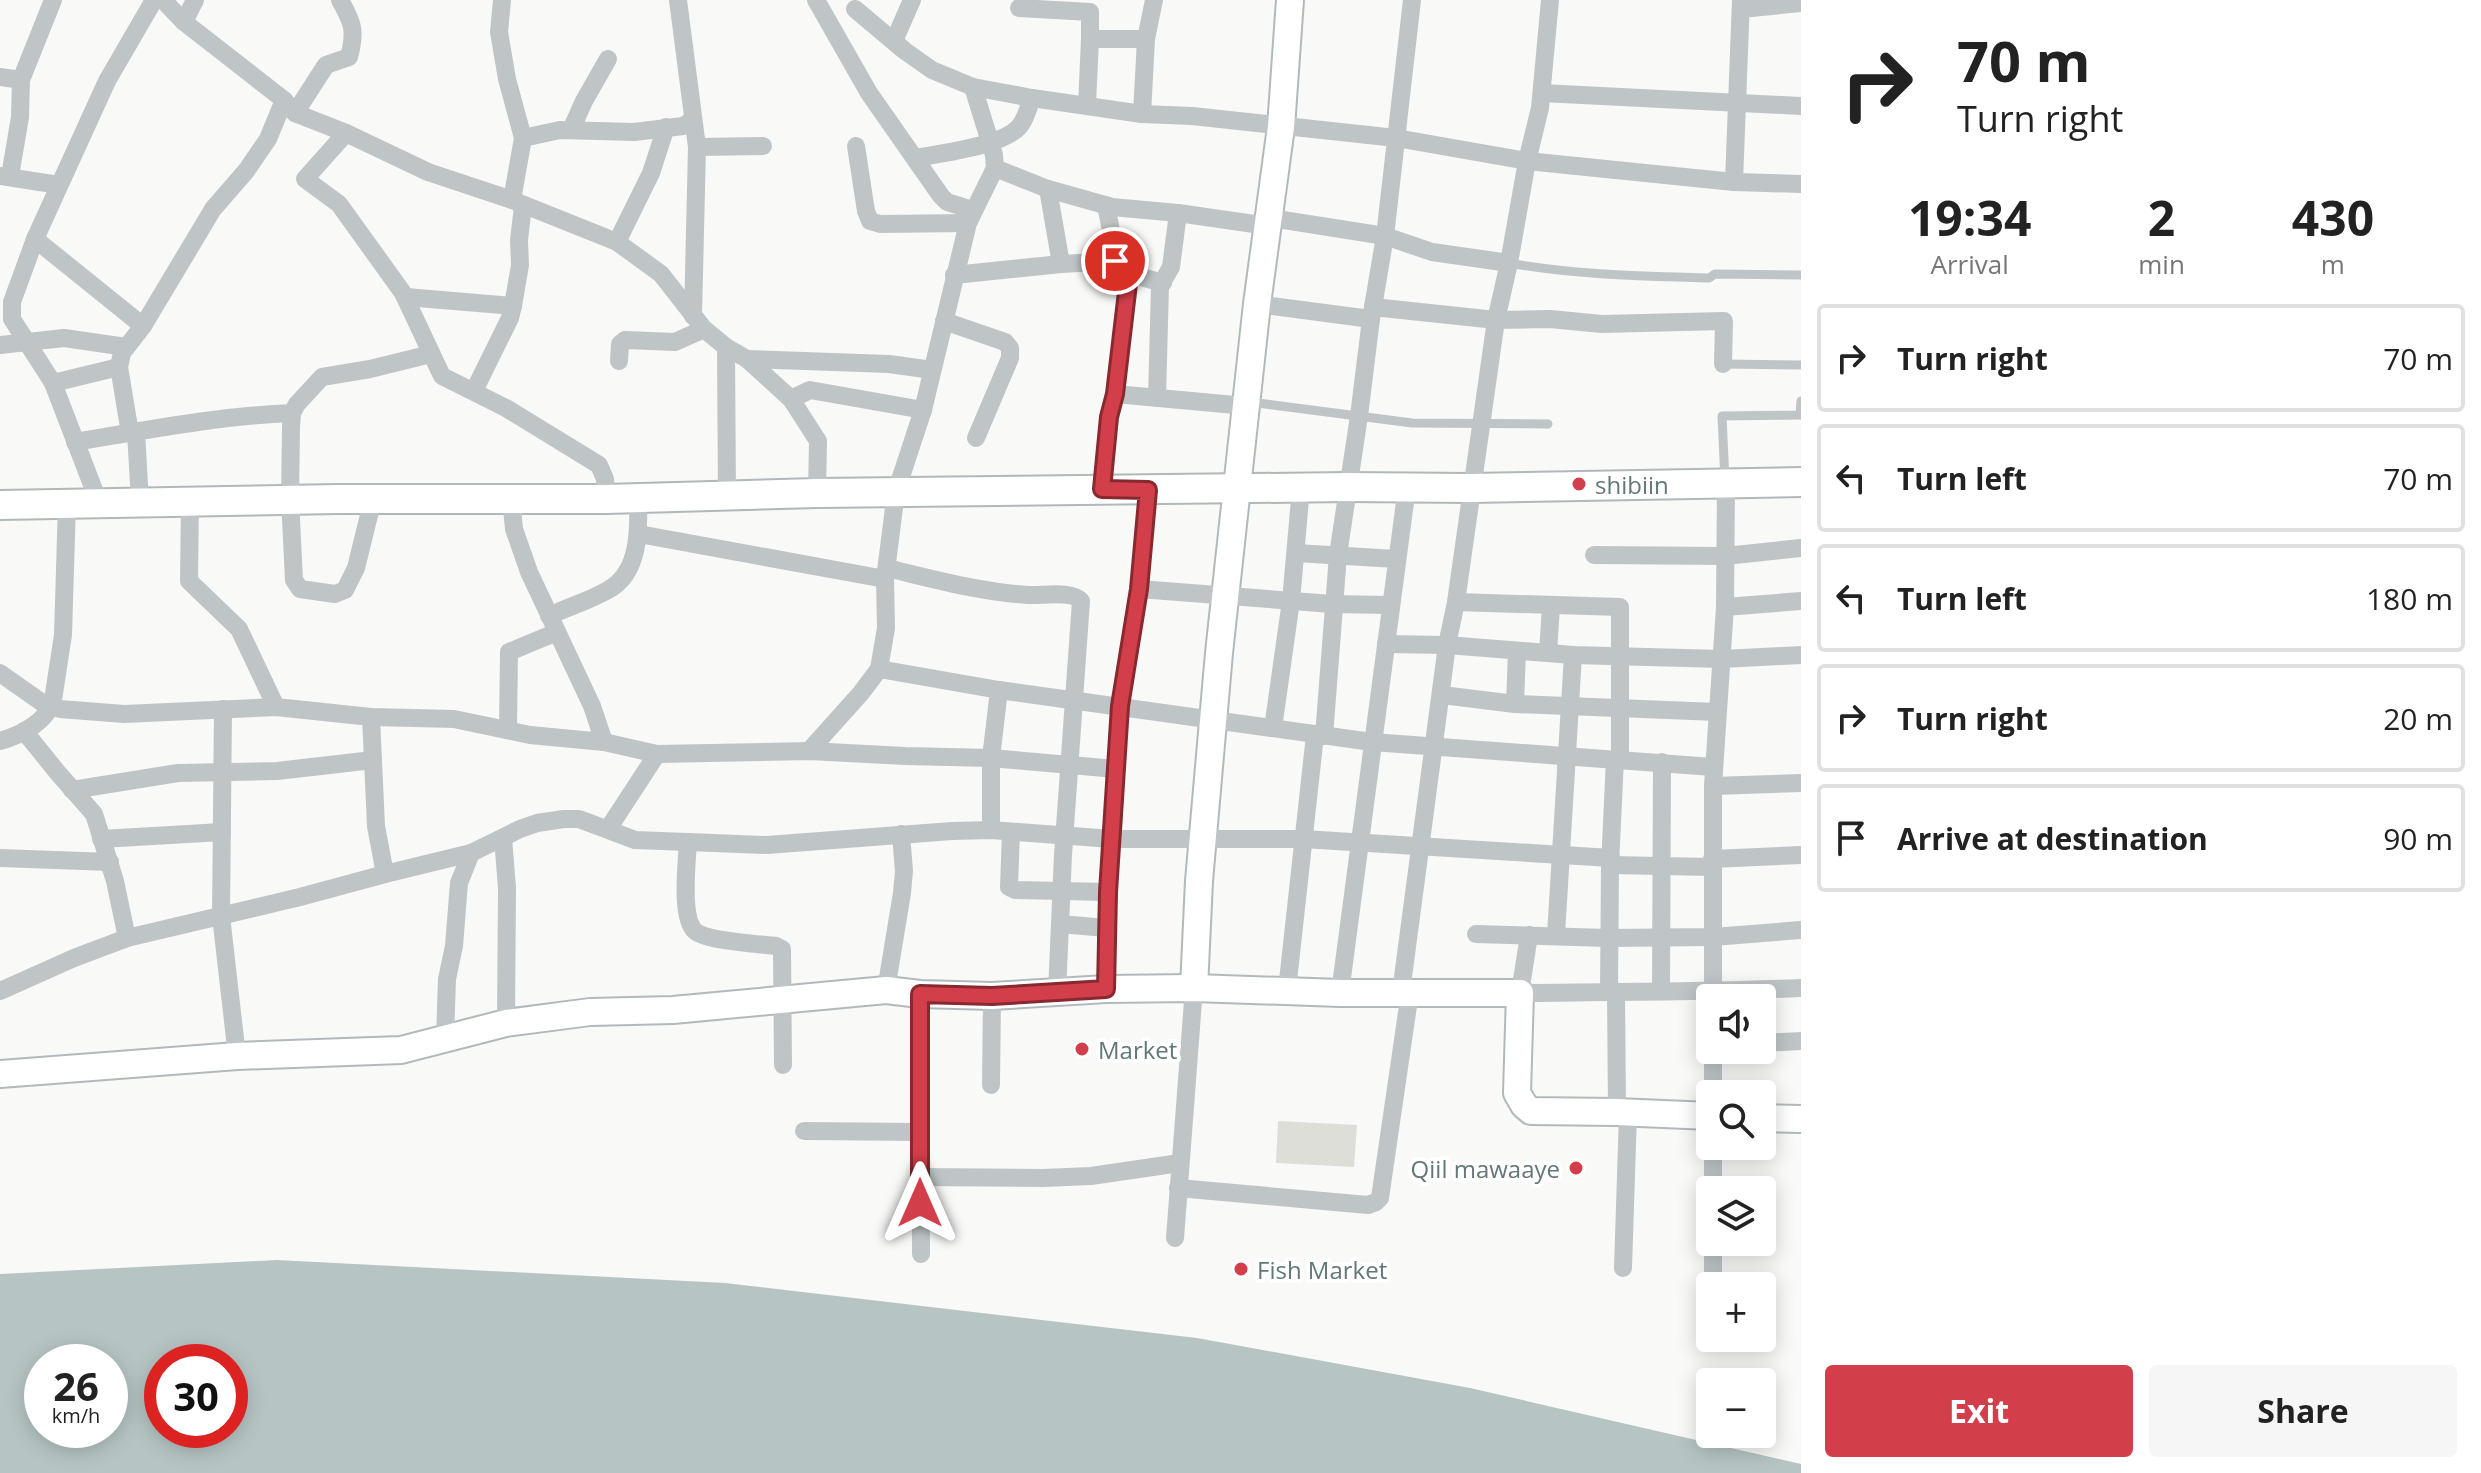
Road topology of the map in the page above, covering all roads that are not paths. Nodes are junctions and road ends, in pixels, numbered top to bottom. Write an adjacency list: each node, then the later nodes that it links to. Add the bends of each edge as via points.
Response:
1 (53, 0): 25 (street)
2 (154, 0): 51 (street, via 107,81)
3 (163, 0): 18 (street)
4 (195, 0): 18 (street)
5 (340, 0): 31 (street, via 353,24 349,57 326,65)
6 (502, 0): 39 (street, via 499,32)
7 (678, 0): 34 (street)
8 (816, 0): 19 (street)
9 (912, 0): 22 (street)
10 (1154, 0): 21 (street)
11 (1290, 0): 36 (street)
12 (1412, 0): 40 (street)
13 (1550, 0): 27 (street)
14 (1801, 3): 15 (street)
15 (1741, 4): 29 (street)
16 (856, 5): 19 (street); 22 (street)
17 (1019, 8): 20 (street, via 1090,12)
18 (184, 22): 31 (street)
19 (835, 31): 45 (street, via 869,93)
20 (1090, 39): 21 (street); 30 (street)
21 (1146, 39): 33 (street)
22 (894, 41): 26 (street, via 932,70)
23 (608, 59): 37 (street)
24 (0, 77): 25 (street)
25 (21, 80): 48 (street, via 20,117)
26 (973, 87): 28 (street); 41 (street)
27 (1542, 93): 29 (street); 46 (street)
28 (1032, 98): 30 (street); 41 (street, via 1018,128)
29 (1738, 104): 32 (street); 49 (street)
30 (1087, 105): 33 (street)
31 (290, 106): 38 (street); 75 (street, via 206,219)
32 (1801, 106)
33 (1142, 114): 36 (street)
34 (693, 120): 35 (street); 44 (street)
35 (666, 127): 37 (street); 60 (street, via 651,173)
36 (1281, 127): 40 (street); 57 (street)
37 (571, 130): 39 (street)
38 (346, 133): 53 (street, via 428,172); 68 (street, via 305,179 339,204)
39 (523, 138): 53 (street)
40 (1396, 138): 46 (street); 58 (street)
41 (990, 143): 45 (street); 47 (street)
42 (763, 146): 44 (street)
43 (856, 146): 56 (street, via 870,221)
44 (697, 147): 74 (street)
45 (916, 158): 56 (street, via 941,196)
46 (1527, 161): 49 (street); 62 (street)
47 (995, 168): 52 (street); 56 (street)
48 (5, 176): 51 (street)
49 (1734, 182): 50 (street)
50 (1801, 184)
51 (59, 185): 59 (street)
52 (1048, 189): 54 (street); 63 (street)
53 (517, 203): 60 (street); 70 (street, via 520,265)
54 (1106, 205): 55 (street); 61 (street)
55 (1178, 213): 57 (street); 67 (street, via 1171,267)
56 (970, 216): 64 (street)
57 (1269, 222): 58 (street); 69 (street)
58 (1385, 236): 62 (street, via 1432,252); 71 (street)
59 (35, 239): 75 (street); 76 (street, via 11,312)
60 (617, 242): 74 (street, via 661,274)
61 (1115, 261): 63 (street); 65 (street, via 1119,271)
62 (1509, 263): 66 (lane, via 1553,271 1679,277); 72 (street)
63 (1061, 264): 64 (street)
64 (954, 275): 73 (street)
65 (1129, 275): 67 (street); 89 (street)
66 (1801, 275)
67 (1163, 283): 90 (street)
68 (406, 297): 70 (street); 80 (street)
69 (1257, 304): 71 (street); 93 (street)
70 (513, 306): 88 (street)
71 (1372, 313): 72 (street); 96 (street)
72 (1496, 320): 83 (street, via 1724,321); 97 (street)
73 (944, 321): 86 (street); 100 (street, via 1010,348)
74 (698, 322): 79 (street); 82 (street, via 675,342 625,340)
75 (143, 326): 78 (street)
76 (28, 343): 77 (street); 78 (street, via 64,338); 87 (street)
77 (0, 345)
78 (126, 347): 85 (street)
79 (726, 347): 81 (street); 113 (street)
80 (431, 354): 88 (street, via 444,378); 95 (street, via 322,377)
81 (747, 359): 86 (street); 91 (street)
82 (619, 361)
83 (1723, 364): 84 (lane)
84 (1801, 365)
85 (119, 367): 87 (street); 99 (street)
86 (932, 370): 94 (street)
87 (53, 383): 101 (street)
88 (474, 391): 118 (street, via 599,465)
89 (1115, 394): 90 (street); 108 (street)
90 (1157, 398): 93 (street)
91 (791, 399): 94 (street, via 810,390); 112 (street, via 818,441)
92 (1801, 401): 103 (lane, via 1800,415 1722,416)
93 (1246, 404): 96 (lane); 110 (street)
94 (923, 410): 111 (street)
95 (292, 413): 99 (street); 116 (street)
96 (1359, 416): 97 (lane); 104 (street)
97 (1480, 423): 98 (lane); 107 (street)
98 (1548, 424)
99 (133, 433): 101 (street); 120 (street)
100 (976, 438)
101 (75, 442): 122 (street)
102 (1801, 482): 103 (main road)
103 (1726, 484): 107 (main road); 129 (street)
104 (1348, 487): 105 (main road); 106 (main road); 127 (street)
105 (1407, 487): 107 (main road); 130 (street)
106 (1301, 488): 110 (main road); 126 (street)
107 (1471, 488): 136 (street)
108 (1102, 489): 109 (main road); 111 (main road)
109 (1148, 490): 110 (main road); 132 (street)
110 (1237, 490): 133 (street)
111 (896, 492): 112 (main road); 131 (street)
112 (817, 493): 113 (main road)
113 (727, 496): 115 (main road)
114 (511, 498): 117 (main road); 118 (main road); 141 (street, via 517,537)
115 (638, 498): 118 (main road); 124 (street)
116 (290, 499): 117 (main road); 117 (street, via 294,580 300,589 335,594 351,580); 119 (main road)
117 (373, 499)
118 (606, 499)
119 (190, 500): 120 (main road); 159 (street, via 189,581 239,629)
120 (140, 501): 122 (main road)
121 (67, 503): 122 (main road); 123 (main road); 158 (street, via 63,635)
122 (99, 503)
123 (0, 505)
124 (639, 534): 131 (street); 141 (street, via 616,585)
125 (1801, 548): 129 (street)
126 (1296, 553): 127 (street); 134 (street)
127 (1338, 555): 130 (street); 137 (street)
128 (1594, 555): 129 (street)
129 (1725, 556): 140 (street)
130 (1396, 559): 138 (street)
131 (886, 573): 150 (street); 154 (street, via 997,591 1079,597)
132 (1139, 589): 133 (street); 156 (street)
133 (1225, 596): 134 (street); 164 (street)
134 (1291, 601): 137 (street); 165 (street)
135 (1801, 601): 140 (street)
136 (1456, 602): 139 (street); 143 (street)
137 (1332, 604): 138 (street); 168 (street)
138 (1390, 605): 142 (street)
139 (1551, 606): 145 (street); 147 (street, via 1620,607)
140 (1725, 607): 149 (street)
141 (553, 624): 166 (street, via 509,652); 170 (street)
142 (1386, 644): 143 (street); 171 (street)
143 (1447, 645): 144 (street); 153 (street)
144 (1517, 651): 145 (street); 155 (street)
145 (1548, 653): 146 (street)
146 (1573, 655): 147 (street); 157 (street)
147 (1620, 655): 149 (street); 160 (street)
148 (1801, 655): 149 (street)
149 (1722, 659): 162 (street)
150 (879, 669): 152 (street); 173 (street)
151 (0, 673): 158 (street)
152 (999, 690): 154 (street); 176 (street)
153 (1442, 695): 155 (street); 172 (street)
154 (1074, 701): 156 (street); 180 (street)
155 (1515, 704): 157 (street)
156 (1120, 706): 164 (street); 182 (street)
157 (1569, 706): 160 (street); 175 (street)
158 (51, 707): 161 (street, via 124,714); 167 (street)
159 (276, 707): 161 (street); 163 (street)
160 (1621, 707): 162 (street); 177 (street)
161 (223, 709): 183 (street)
162 (1717, 712): 181 (street)
163 (371, 717): 166 (street, via 454,719); 178 (street)
164 (1213, 719): 165 (street); 197 (street)
165 (1273, 728): 168 (street)
166 (508, 730): 170 (street)
167 (24, 731): 169 (street); 186 (street)
168 (1320, 736): 171 (street); 196 (street)
169 (0, 741)
170 (604, 742): 174 (street)
171 (1372, 742): 172 (street); 199 (street)
172 (1434, 746): 175 (street); 200 (street)
173 (809, 751): 174 (street); 176 (street)
174 (657, 754): 187 (street)
175 (1567, 755): 177 (street); 202 (street)
176 (991, 758): 180 (street); 188 (street)
177 (1617, 759): 179 (street); 206 (street)
178 (373, 760): 183 (street); 209 (street)
179 (1662, 762): 181 (street); 208 (street)
180 (1071, 764): 182 (street); 192 (street)
181 (1713, 767): 185 (street)
182 (1116, 769): 195 (street)
183 (222, 773): 186 (street, via 156,775); 189 (street)
184 (1801, 783): 185 (street)
185 (1713, 786): 207 (street)
186 (72, 790): 194 (street, via 94,814)
187 (608, 829): 193 (street, via 564,819 537,823); 198 (street, via 635,840)
188 (991, 830): 190 (street); 191 (street)
189 (222, 832): 194 (street); 212 (street)
190 (1011, 832): 192 (street); 210 (street, via 1009,887)
191 (901, 834): 198 (street, via 767,845); 227 (street, via 902,893)
192 (1065, 836): 195 (street); 210 (street)
193 (503, 838): 201 (street); 241 (street)
194 (101, 839): 205 (street)
195 (1112, 839): 197 (street); 211 (street)
196 (1303, 839): 197 (street); 199 (street); 228 (street)
197 (1203, 840): 224 (street)
198 (688, 842): 240 (street, via 686,901 695,931 782,949)
199 (1360, 842): 200 (street); 235 (street)
200 (1421, 846): 202 (street); 232 (street)
201 (471, 853): 209 (street); 242 (street, via 459,883)
202 (1561, 855): 206 (street); 218 (street)
203 (1801, 855): 207 (street)
204 (0, 858): 205 (street)
205 (110, 862): 221 (street)
206 (1610, 862): 208 (street); 222 (street)
207 (1712, 863): 208 (street); 220 (street)
208 (1661, 867): 219 (street)
209 (385, 874): 212 (street)
210 (1063, 890): 211 (street); 213 (street)
211 (1108, 892): 214 (street)
212 (221, 916): 221 (street); 245 (street)
213 (1060, 924): 214 (street); 234 (street)
214 (1106, 928): 226 (street)
215 (1801, 930): 220 (street)
216 (1476, 934): 217 (street)
217 (1529, 935): 218 (street); 236 (street)
218 (1556, 935): 222 (street)
219 (1662, 936): 220 (street); 222 (street); 231 (street)
220 (1713, 937): 223 (street)
221 (127, 938): 230 (street)
222 (1608, 938): 233 (street)
223 (1713, 984)
224 (1194, 988): 226 (street); 228 (street); 255 (street)
225 (1801, 988): 229 (street)
226 (1106, 989): 234 (street)
227 (886, 990): 237 (street); 240 (street)
228 (1287, 990): 235 (street)
229 (1776, 990)
230 (0, 991)
231 (1661, 991): 233 (street); 238 (street)
232 (1406, 992): 235 (street); 236 (street); 257 (street, via 1376,1202)
233 (1612, 992): 236 (street); 249 (street)
234 (1057, 993): 239 (street)
235 (1340, 993)
236 (1520, 993): 249 (street, via 1517,1093 1524,1105 1531,1111)
237 (920, 994): 239 (street); 254 (street)
238 (1696, 994)
239 (992, 996): 248 (street)
240 (784, 1001): 241 (street, via 590,1012); 246 (street)
241 (506, 1023): 242 (street)
242 (445, 1039): 245 (street, via 401,1050)
243 (1801, 1041): 244 (street)
244 (1776, 1042)
245 (237, 1056): 247 (street)
246 (783, 1065)
247 (0, 1074)
248 (991, 1085)
249 (1622, 1112): 250 (street); 260 (street)
250 (1696, 1115)
251 (1776, 1118): 252 (street)
252 (1801, 1119)
253 (804, 1131): 254 (street)
254 (920, 1132): 256 (street)
255 (1180, 1163): 256 (street, via 1091,1176); 257 (street)
256 (920, 1177): 259 (street)
257 (1178, 1188): 258 (street)
258 (1175, 1238)
259 (921, 1254)
260 (1623, 1268)

